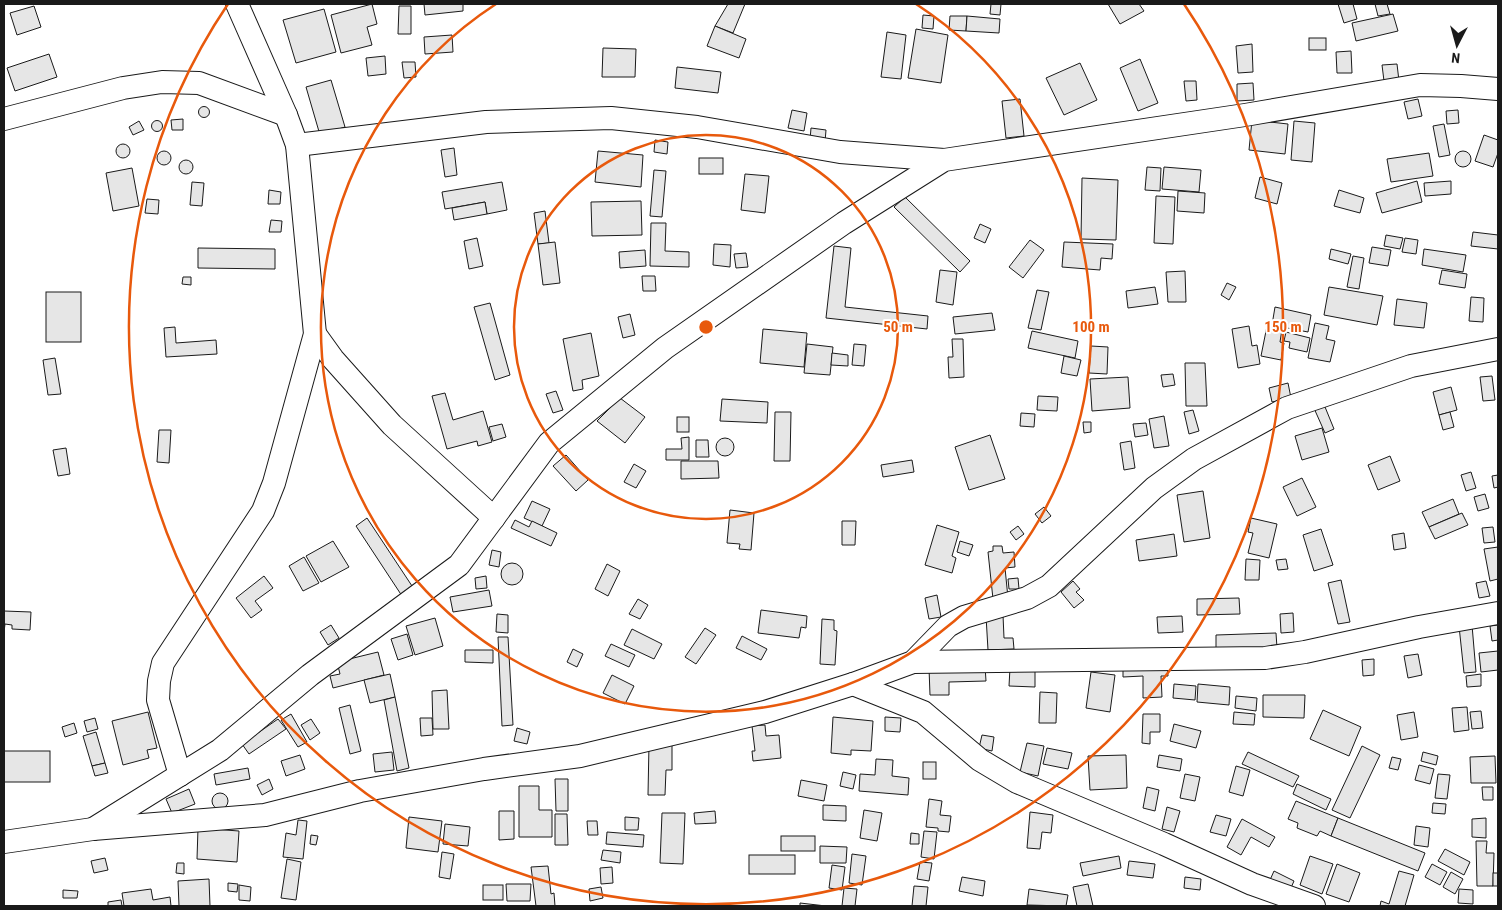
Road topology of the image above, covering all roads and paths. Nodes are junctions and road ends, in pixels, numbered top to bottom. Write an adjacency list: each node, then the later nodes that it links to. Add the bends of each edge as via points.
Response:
1 (236, 4): 3 (street)
2 (1498, 89): 6 (street, via 1420,85)
3 (286, 115): 4 (street, via 199,83 162,82 123,88); 5 (street)
4 (4, 119)
5 (297, 145): 6 (street, via 486,122 611,118 697,127 840,152); 7 (street)
6 (944, 160): 9 (street, via 844,223 665,348 549,443)
7 (315, 334): 9 (street, via 333,360 392,425); 13 (street, via 263,511 163,663 158,700)
8 (1498, 349): 11 (street, via 1411,366 1287,408 1194,459 1154,488 1048,586 1028,598 948,626)
9 (494, 518): 13 (street, via 459,565 310,675 220,750)
10 (1498, 613): 11 (street, via 1265,658)
11 (913, 662): 12 (street)
12 (853, 684): 14 (street, via 765,712 580,756 360,791 264,815); 16 (street, via 923,712 980,760 1017,782 1252,884)
13 (180, 775): 14 (street)
14 (93, 829): 15 (street)
15 (4, 842)
16 (1314, 906)

